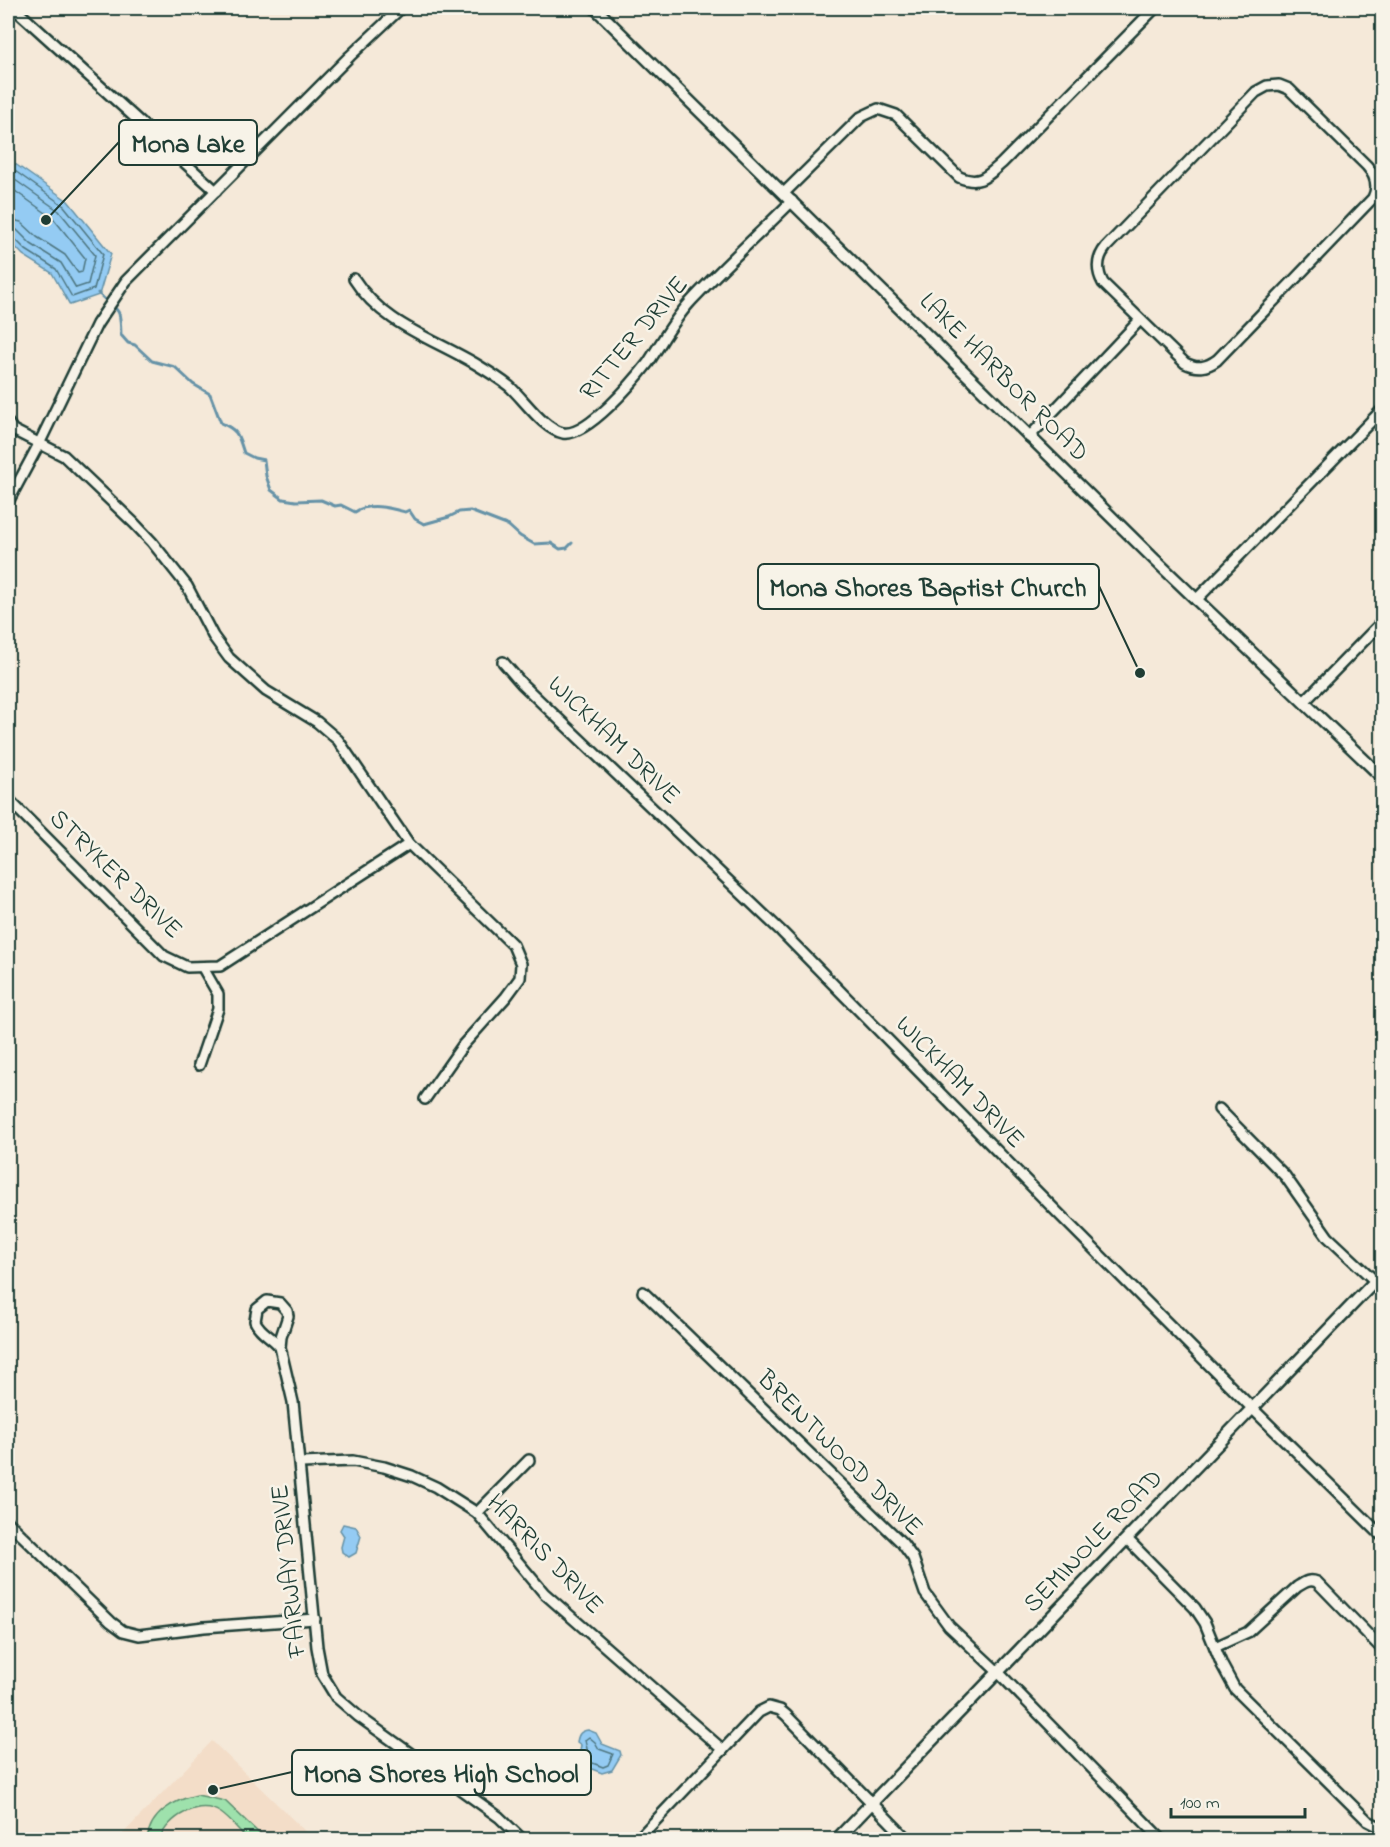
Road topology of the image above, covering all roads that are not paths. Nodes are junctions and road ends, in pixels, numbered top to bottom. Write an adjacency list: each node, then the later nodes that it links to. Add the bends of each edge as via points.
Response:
1 (14, 8): 5 (street)
2 (401, 8): 5 (street)
3 (595, 8): 6 (street, LAKE HARBOR ROAD)
4 (1155, 8): 6 (street, via 982,179 969,181 959,177 896,115 878,109 861,117)
5 (216, 192): 12 (street, via 121,288 103,315)
6 (788, 197): 7 (street, RITTER DRIVE, via 691,301 630,383 594,420 571,434 561,433 546,423 509,386 478,365 382,312); 11 (street, LAKE HARBOR ROAD)
7 (354, 279)
8 (1140, 320): 8 (street, via 1185,363 1201,368 1213,363 1373,198 1376,187 1372,171 1289,89 1279,85 1261,88 1102,252 1098,262 1100,278); 11 (street)
9 (1383, 411): 14 (street)
10 (8, 423): 12 (street)
11 (1029, 436): 14 (street, LAKE HARBOR ROAD)
12 (39, 444): 13 (street); 20 (street, via 64,456 152,542 187,586 229,658 266,691 318,722 338,740)
13 (8, 501)
14 (1196, 600): 17 (street, LAKE HARBOR ROAD)
15 (1383, 622): 17 (street)
16 (503, 662): 28 (street, WICKHAM DRIVE, via 781,931)
17 (1304, 702): 18 (street, LAKE HARBOR ROAD)
18 (1383, 777)
19 (8, 799): 21 (street, STRYKER DRIVE, via 164,956 187,967)
20 (409, 844): 21 (street, via 220,966); 23 (street, via 513,945 521,964 520,978 513,988)
21 (203, 968): 22 (street, via 218,994 218,1009)
22 (199, 1065)
23 (425, 1099)
24 (1219, 1109): 25 (street, via 1285,1176 1328,1237)
25 (1379, 1278): 28 (street, SEMINOLE ROAD)
26 (643, 1292): 38 (street, BRENTWOOD DRIVE, via 902,1543 913,1558 926,1593 950,1626)
27 (280, 1347): 27 (street, FAIRWAY DRIVE, via 255,1322 257,1309 267,1301 280,1303 287,1311); 30 (street, FAIRWAY DRIVE)
28 (1253, 1409): 33 (street, WICKHAM DRIVE); 34 (street, SEMINOLE ROAD)
29 (529, 1460): 31 (street)
30 (301, 1463): 31 (street, HARRIS DRIVE, via 353,1461 384,1467 436,1486); 35 (street, FAIRWAY DRIVE)
31 (477, 1513): 39 (street, HARRIS DRIVE, via 544,1593)
32 (8, 1522): 35 (street, via 123,1631 139,1635)
33 (1383, 1536)
34 (1127, 1539): 36 (street, via 1195,1608); 38 (street, SEMINOLE ROAD)
35 (315, 1619): 42 (street, FAIRWAY DRIVE, via 322,1674 336,1697 499,1817)
36 (1215, 1647): 37 (street, via 1248,1632 1297,1587 1311,1580); 41 (street, via 1235,1689 1368,1821)
37 (1383, 1649)
38 (998, 1672): 40 (street, SEMINOLE ROAD); 46 (street, BRENTWOOD DRIVE)
39 (723, 1750): 40 (street, via 759,1712 774,1708 786,1715); 43 (street)
40 (872, 1802): 44 (street, SEMINOLE ROAD); 45 (street)
41 (1383, 1828)
42 (523, 1839)
43 (637, 1839)
44 (836, 1839)
45 (908, 1839)
46 (1162, 1839)

